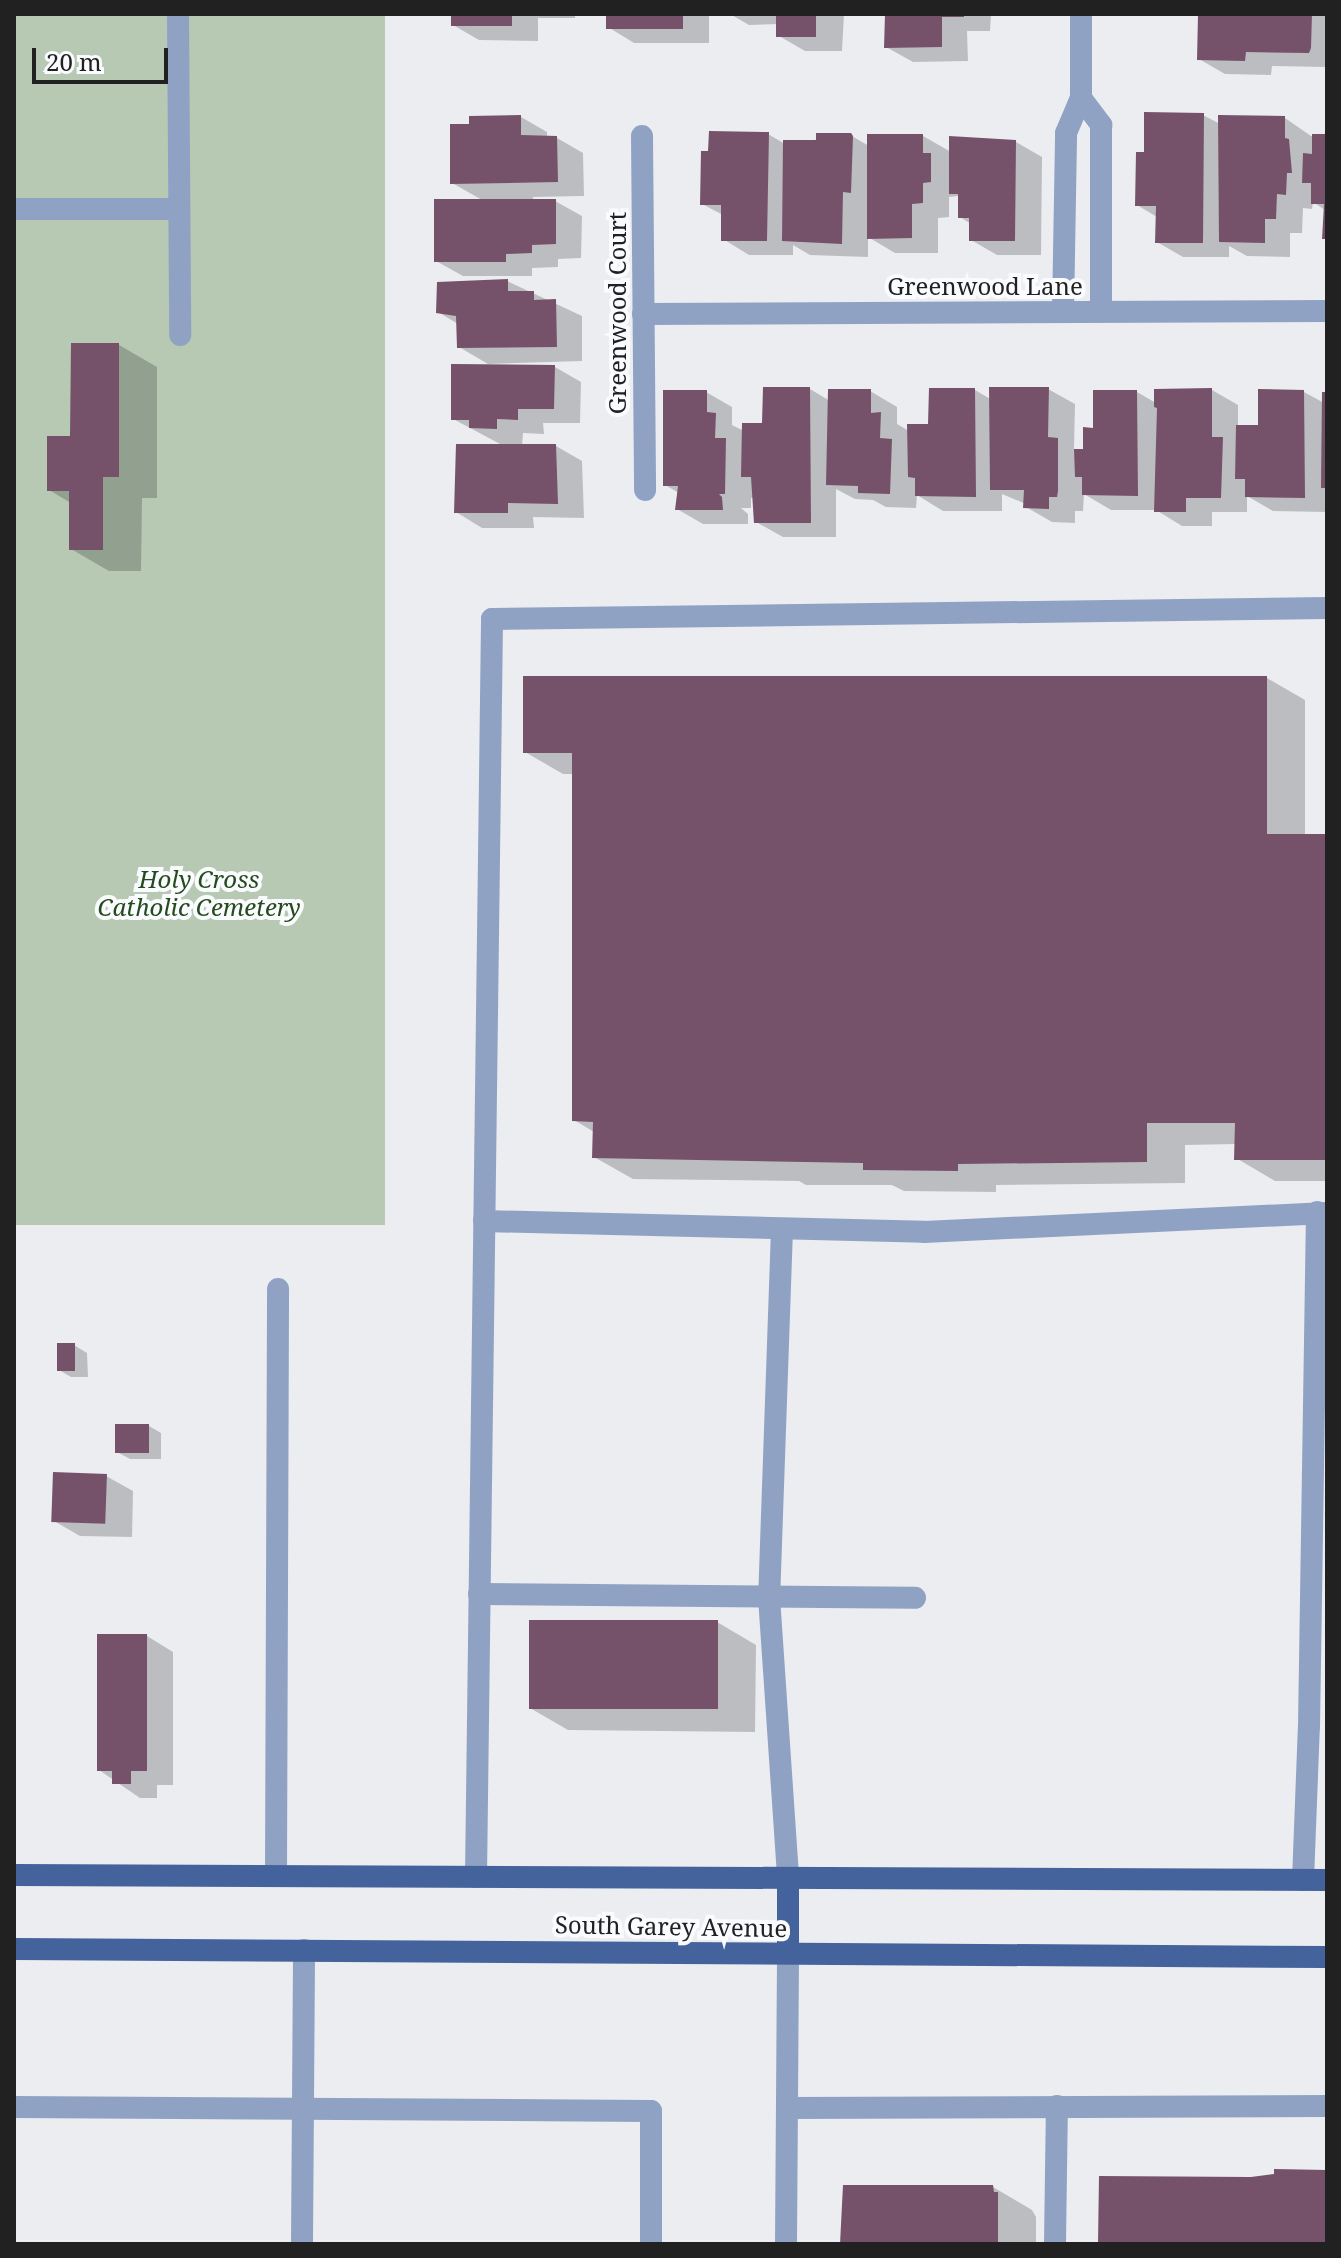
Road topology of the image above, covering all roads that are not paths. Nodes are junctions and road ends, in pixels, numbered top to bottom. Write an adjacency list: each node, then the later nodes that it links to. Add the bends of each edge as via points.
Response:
1 (178, 14): 6 (street)
2 (1081, 14): 3 (street)
3 (1081, 98): 7 (street, via 1066,133); 8 (street, via 1101,125)
4 (642, 136): 10 (street, Greenwood Court)
5 (14, 209): 6 (street)
6 (179, 209): 11 (street)
7 (1063, 311): 8 (street, Greenwood Lane); 10 (street, Greenwood Lane)
8 (1101, 311): 9 (street, Greenwood Lane)
9 (1327, 311)
10 (643, 314): 12 (street, Greenwood Court)
11 (180, 335)
12 (645, 490)
13 (1327, 608): 15 (street, via 492,619)
14 (1322, 1212): 16 (street, via 924,1232); 25 (street)
15 (484, 1221): 16 (street); 18 (street)
16 (782, 1229): 19 (street)
17 (278, 1289): 22 (street)
18 (479, 1594): 19 (street); 23 (street)
19 (769, 1597): 20 (street); 24 (street)
20 (915, 1598)
21 (14, 1875): 22 (main road, South Garey Avenue)
22 (276, 1875): 23 (main road, South Garey Avenue)
23 (476, 1877): 24 (main road, South Garey Avenue)
24 (788, 1878): 25 (main road, South Garey Avenue); 29 (main road)
25 (1303, 1880): 26 (main road, South Garey Avenue)
26 (1327, 1880)
27 (14, 1949): 28 (main road, South Garey Avenue)
28 (304, 1950): 29 (main road, South Garey Avenue); 35 (street)
29 (788, 1953): 30 (main road, South Garey Avenue); 34 (street)
30 (1327, 1957)
31 (1057, 2106): 32 (street); 34 (street); 39 (street)
32 (1327, 2106)
33 (14, 2107): 35 (street)
34 (787, 2108): 38 (street)
35 (301, 2110): 36 (street); 37 (street, via 651,2111)
36 (302, 2244)
37 (651, 2244)
38 (786, 2244)
39 (1055, 2244)

